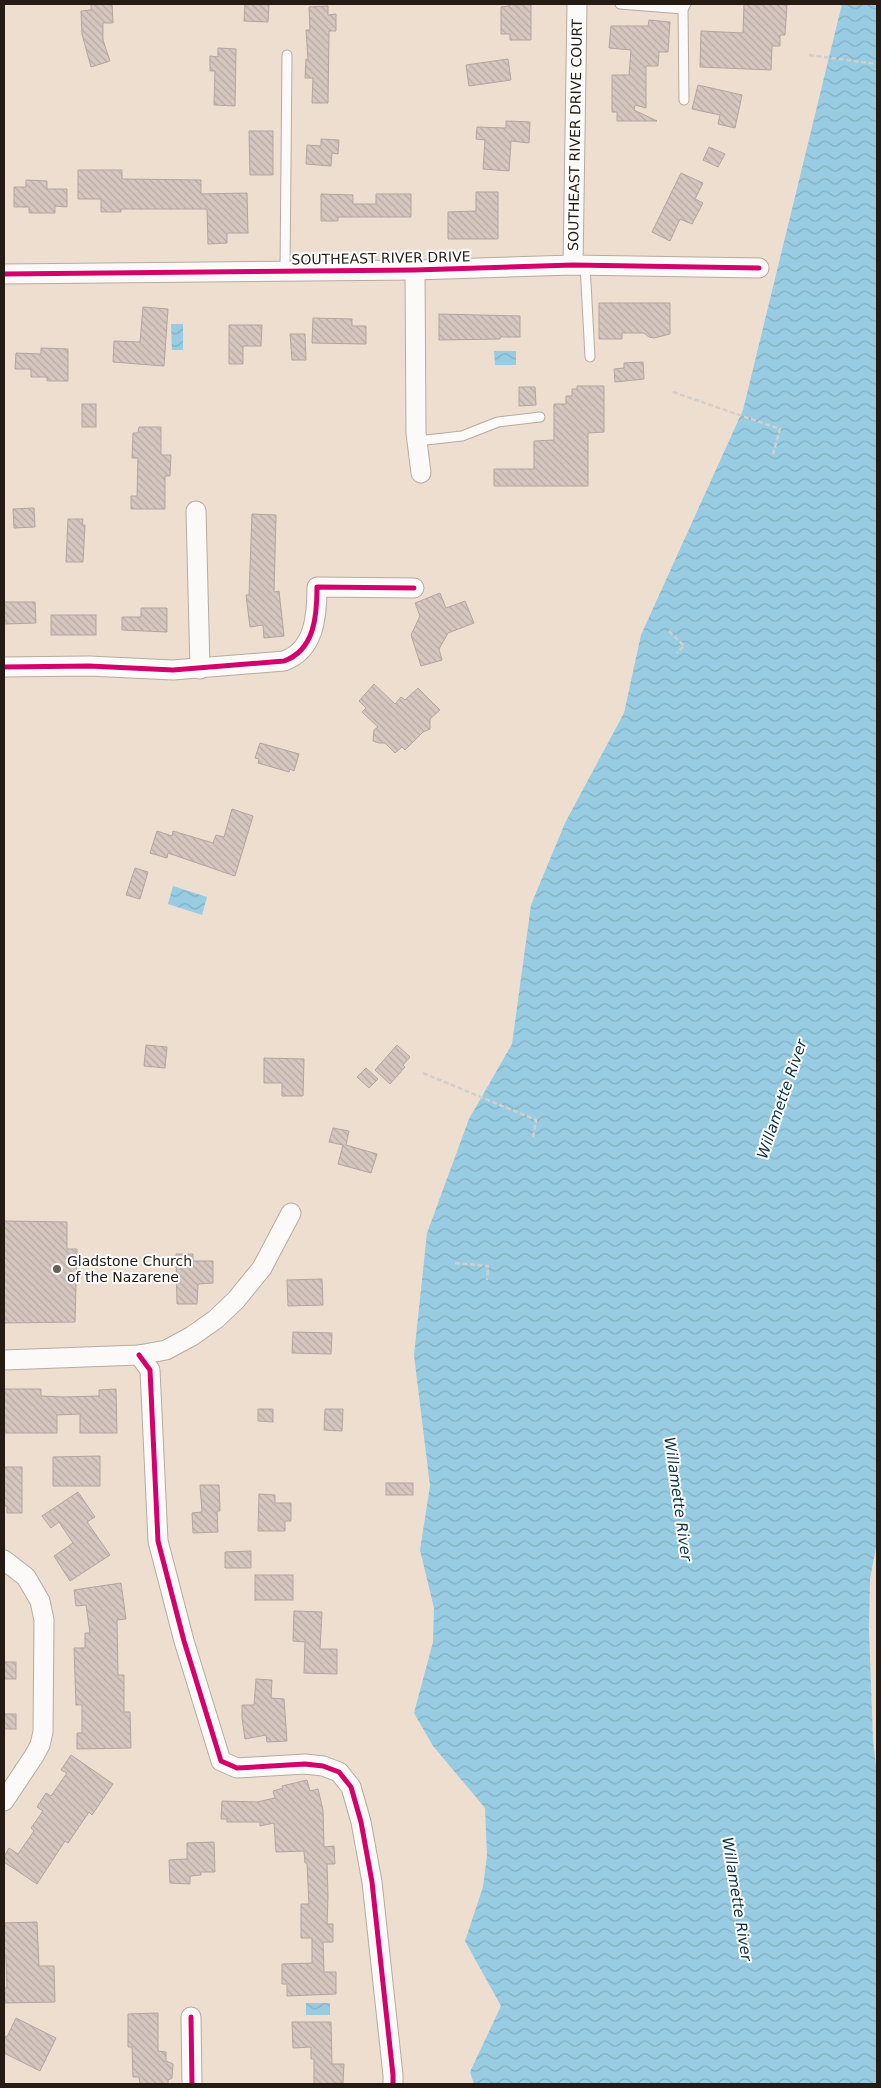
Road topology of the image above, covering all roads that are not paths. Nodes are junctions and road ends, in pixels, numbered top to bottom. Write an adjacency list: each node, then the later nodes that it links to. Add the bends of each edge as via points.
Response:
1 (577, 4): 6 (street, SOUTHEAST RIVER DRIVE COURT)
2 (620, 4): 3 (lane)
3 (684, 6): 5 (lane)
4 (286, 55): 9 (lane)
5 (684, 100)
6 (579, 265): 7 (street, SOUTHEAST RIVER DRIVE); 8 (street, SOUTHEAST RIVER DRIVE); 11 (lane)
7 (759, 268)
8 (415, 270): 9 (street, SOUTHEAST RIVER DRIVE); 13 (street)
9 (285, 271): 10 (street, SOUTHEAST RIVER DRIVE)
10 (4, 274)
11 (590, 357)
12 (540, 417): 13 (lane, via 498,422 462,436)
13 (417, 441): 14 (street)
14 (421, 473)
15 (196, 512): 18 (street)
16 (414, 588): 18 (street, via 317,587 313,630 296,656 278,662)
17 (4, 667): 18 (street)
18 (200, 669)
19 (291, 1213): 20 (street, via 262,1268 216,1319 166,1350)
20 (139, 1355): 21 (street); 26 (street, via 150,1370 158,1541 184,1641 222,1761 237,1768 322,1766 338,1772 351,1787 372,1882)
21 (4, 1360)
22 (4, 1560): 23 (street, via 26,1577 40,1601 44,1629 43,1732 40,1745)
23 (4, 1801)
24 (191, 2016): 25 (street)
25 (192, 2084)
26 (393, 2084)

